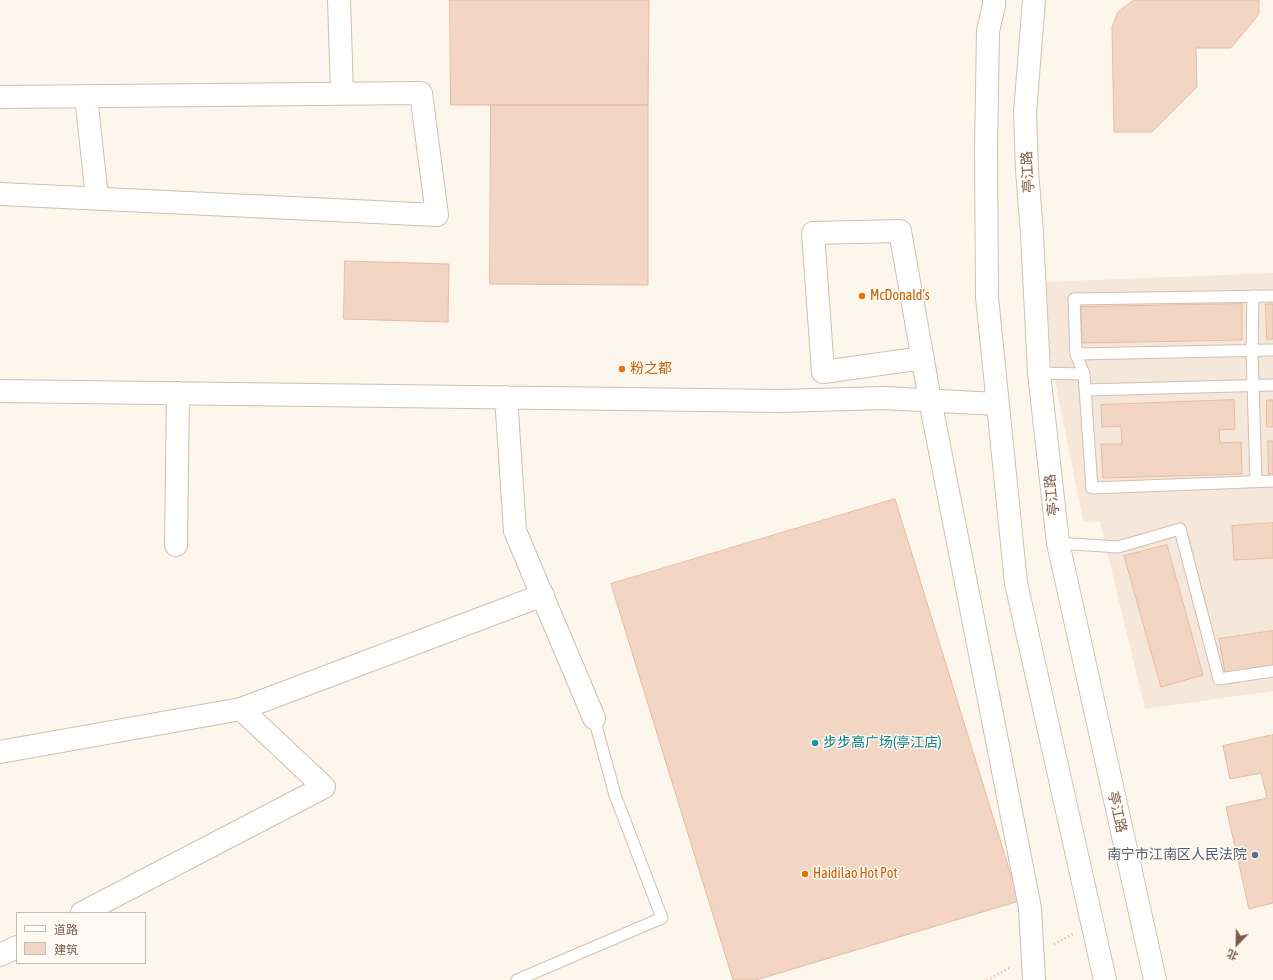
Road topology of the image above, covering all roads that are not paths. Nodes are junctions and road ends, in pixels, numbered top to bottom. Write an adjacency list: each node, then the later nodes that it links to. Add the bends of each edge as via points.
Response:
1 (339, 0): 4 (street)
2 (994, 0): 24 (street, via 988,31 987,297)
3 (1034, 0): 15 (street, 亭江路, via 1026,113)
4 (342, 93): 5 (street); 8 (street, via 421,93 437,215)
5 (86, 96): 6 (street); 8 (street)
6 (0, 97)
7 (0, 194): 8 (street)
8 (97, 198)
9 (1253, 296): 10 (lane); 11 (lane); 13 (lane, via 1074,299)
10 (1273, 296)
11 (1252, 350): 12 (lane); 13 (lane); 18 (lane)
12 (1273, 350)
13 (1076, 354): 16 (lane)
14 (923, 358): 14 (street, via 900,231 813,233 823,372); 23 (street)
15 (1039, 373): 16 (lane); 27 (street, 亭江路)
16 (1084, 374): 19 (lane)
17 (1273, 385): 18 (lane)
18 (1253, 386): 19 (lane); 26 (lane)
19 (1086, 390): 26 (lane, via 1092,488)
20 (0, 391): 21 (street)
21 (178, 393): 22 (street); 28 (street)
22 (506, 397): 23 (street, via 781,401 883,398); 29 (street, via 515,531)
23 (930, 400): 24 (street); 38 (street, via 1030,908)
24 (997, 404): 39 (street, via 1016,583)
25 (1273, 481): 26 (lane)
26 (1256, 482)
27 (1058, 543): 30 (lane, via 1118,547 1180,529 1219,679); 40 (street, 亭江路)
28 (176, 545)
29 (543, 595): 31 (street); 32 (street)
30 (1273, 671)
31 (241, 709): 33 (street); 34 (street, via 324,787)
32 (594, 718): 37 (lane, via 615,795 662,918)
33 (0, 752)
34 (84, 912)
35 (16, 947): 36 (street)
36 (0, 955)
37 (517, 980)
38 (1034, 980)
39 (1105, 980)
40 (1155, 980)

